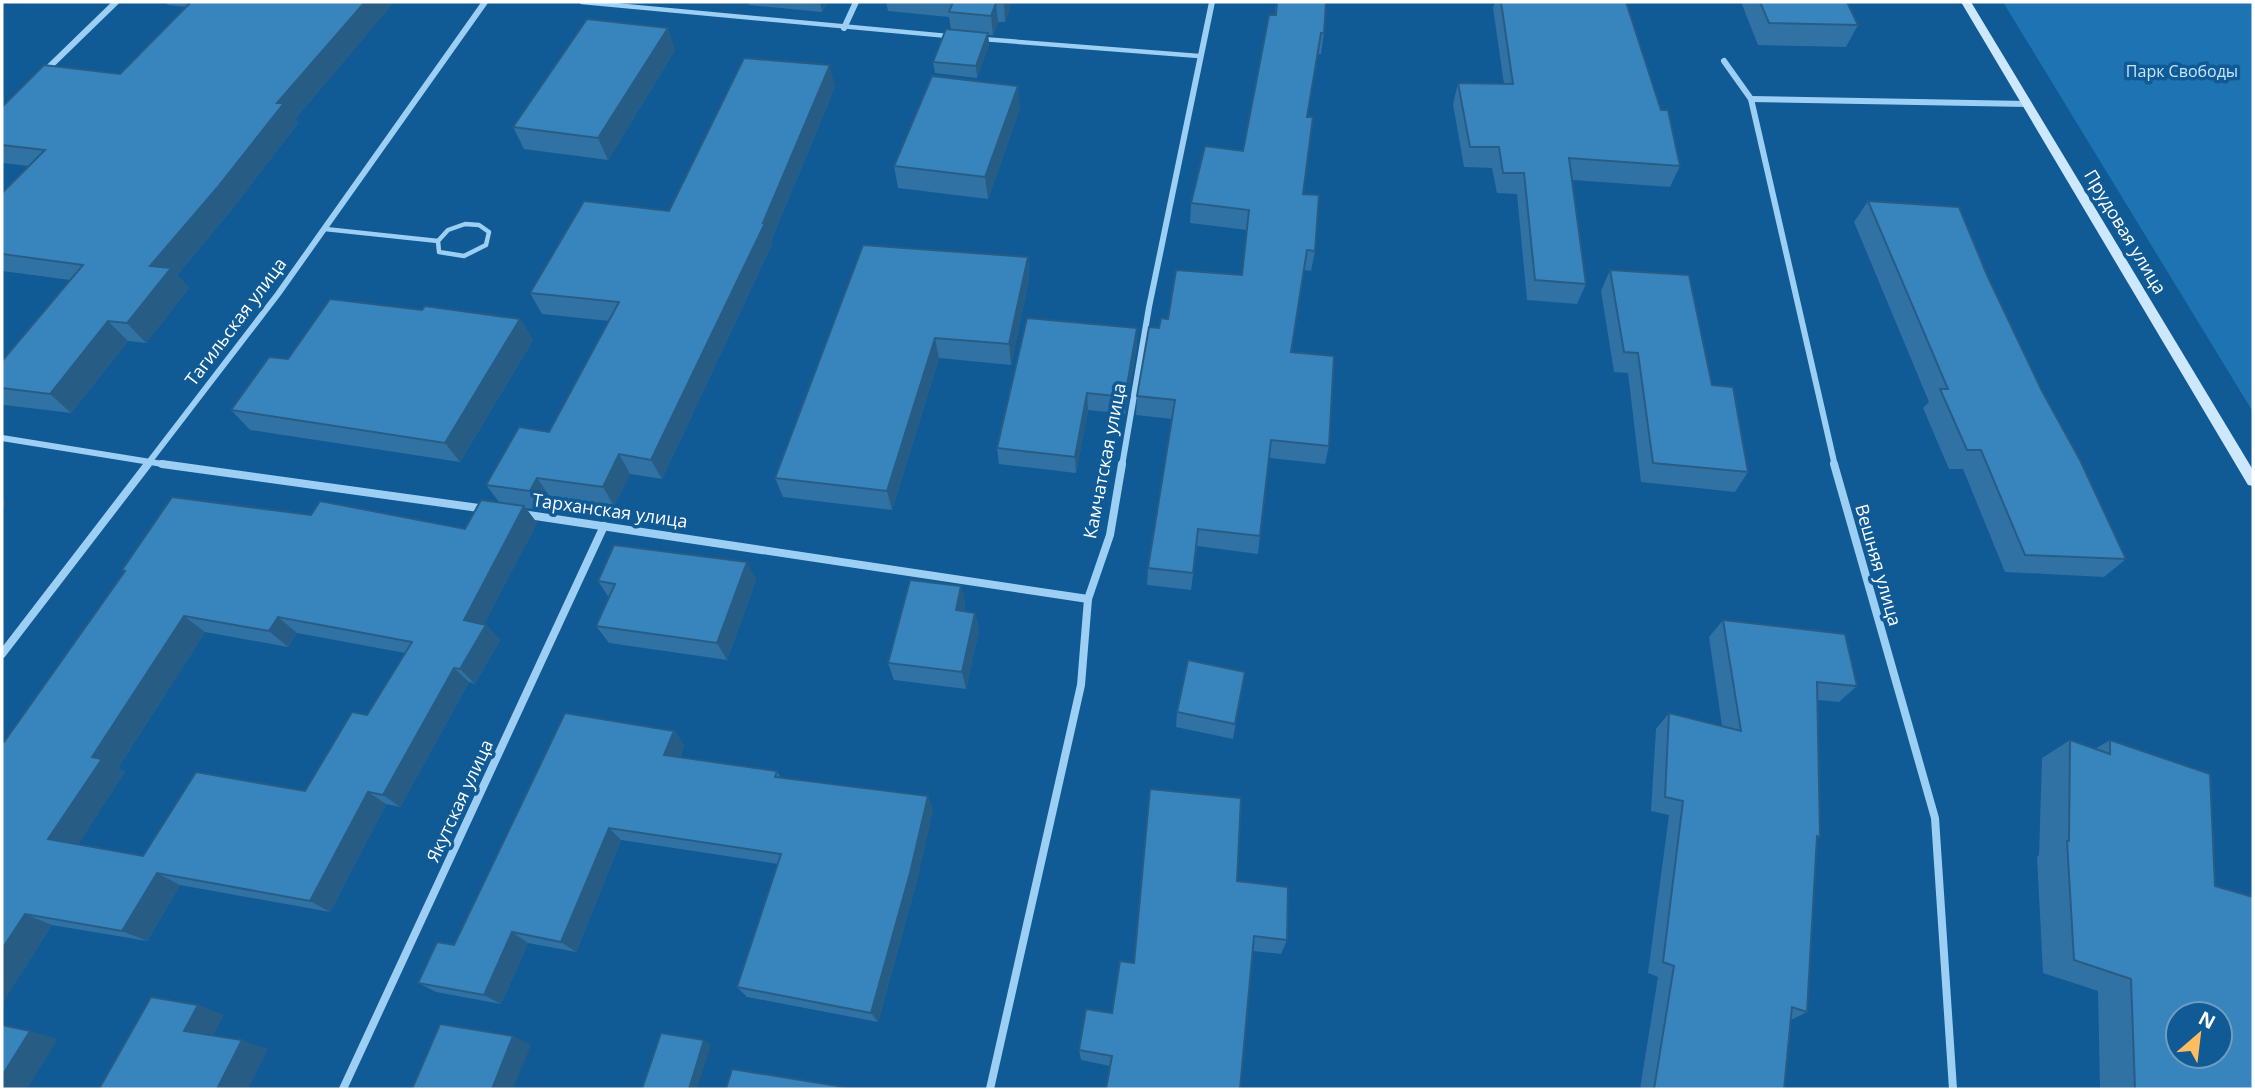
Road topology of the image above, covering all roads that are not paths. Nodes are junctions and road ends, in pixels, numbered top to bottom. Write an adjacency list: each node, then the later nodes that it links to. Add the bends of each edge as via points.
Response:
1 (116, 2): 12 (street)
2 (485, 2): 15 (street, Тагильская улица)
3 (582, 2): 7 (lane)
4 (856, 2): 7 (street)
5 (1212, 2): 10 (street, Камчатская улица)
6 (1966, 2): 14 (main road, Прудовая улица)
7 (844, 28): 8 (lane)
8 (953, 37)
9 (981, 39): 10 (lane)
10 (1199, 56): 23 (street, Камчатская улица, via 1110,535)
11 (1724, 61): 13 (street, Вешняя улица)
12 (40, 76)
13 (1751, 99): 14 (street); 27 (street, Вешняя улица, via 1839,485 1936,818)
14 (2028, 104): 19 (main road, Прудовая улица)
15 (325, 229): 16 (lane); 18 (street, Тагильская улица)
16 (438, 241): 16 (lane, via 439,252 452,258 475,254 486,245 489,232 465,224 448,230)
17 (2, 438): 18 (street)
18 (147, 462): 20 (street); 24 (street, Тагильская улица)
19 (2253, 481)
20 (494, 510)
21 (508, 512): 22 (street, Тарханская улица)
22 (604, 526): 23 (street, Тарханская улица); 25 (street, Якутская улица)
23 (1088, 598): 26 (street, Камчатская улица, via 1081,685)
24 (2, 654)
25 (343, 1089)
26 (990, 1089)
27 (1953, 1089)

